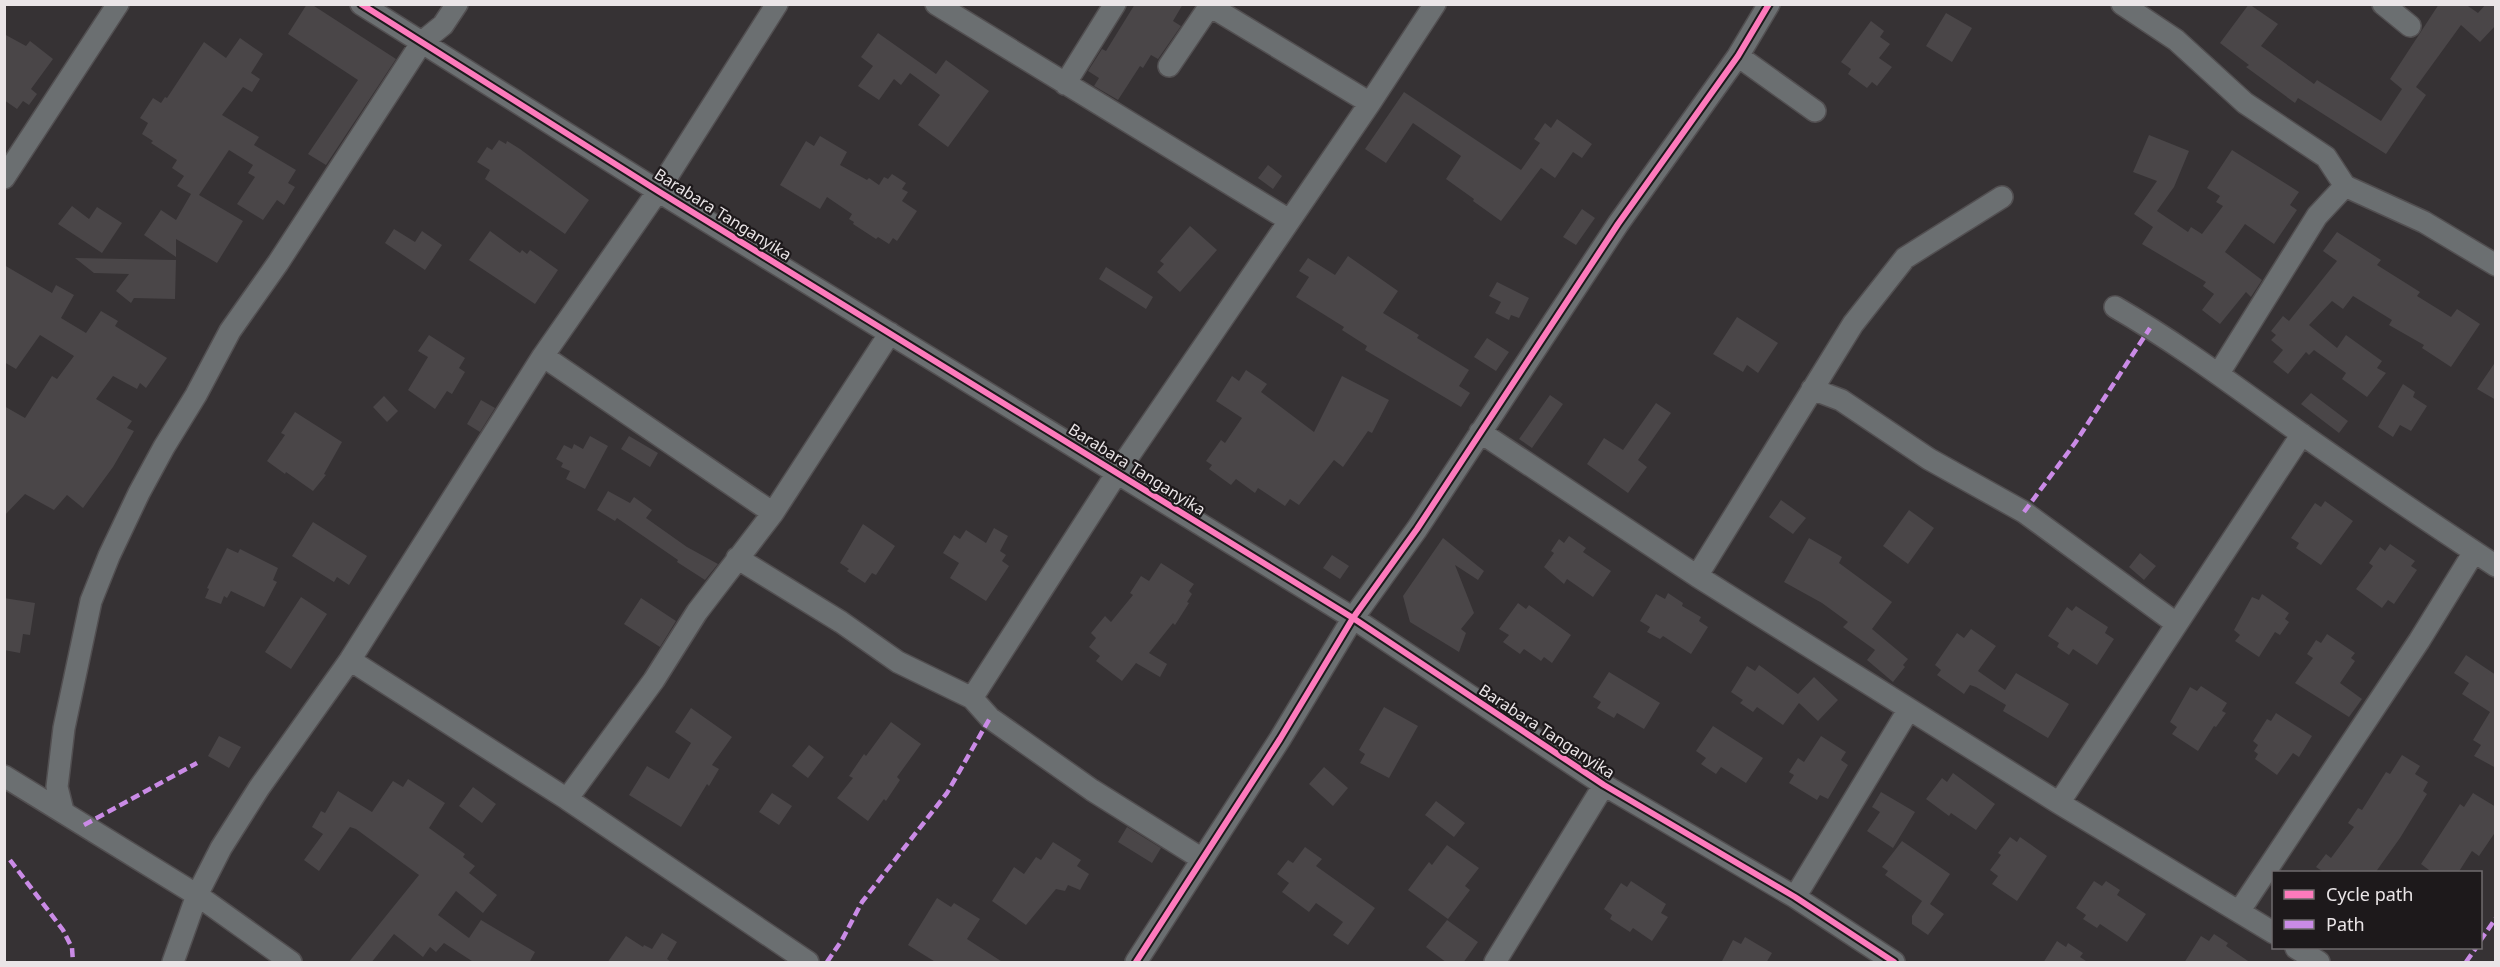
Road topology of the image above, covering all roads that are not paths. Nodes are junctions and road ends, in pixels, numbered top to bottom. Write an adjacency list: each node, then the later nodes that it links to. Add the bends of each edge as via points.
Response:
1 (118, 4): 19 (street)
2 (361, 4): 13 (street, Barabara Tanganyika)
3 (456, 4): 13 (street, via 443,25)
4 (777, 4): 22 (street)
5 (936, 4): 16 (street)
6 (1115, 4): 16 (street)
7 (1435, 4): 17 (street)
8 (1769, 4): 14 (street)
9 (2122, 4): 21 (street, via 2176,40 2245,103 2326,157)
10 (2383, 4): 12 (street)
11 (1211, 5): 15 (street); 17 (street)
12 (2410, 26)
13 (422, 42): 22 (street, Barabara Tanganyika); 48 (street, via 230,331 108,556 92,601 64,728 57,787)
14 (1738, 56): 18 (street); 31 (street, via 1618,224)
15 (1169, 66)
16 (1065, 84): 24 (street)
17 (1370, 103): 24 (street)
18 (1815, 111)
19 (12, 152): 20 (street)
20 (4, 178)
21 (2345, 186): 25 (street, via 2424,222); 29 (street, via 2317,216)
22 (658, 191): 27 (street, Barabara Tanganyika); 28 (street)
23 (2002, 197): 30 (street, via 1905,258 1852,324)
24 (1289, 220): 33 (street)
25 (2496, 265)
26 (2115, 307): 29 (street)
27 (890, 333): 33 (street, Barabara Tanganyika); 34 (street)
28 (543, 356): 34 (street); 41 (street)
29 (2219, 373): 32 (street)
30 (1812, 389): 38 (street); 40 (street, via 1841,400 1929,459 2024,512)
31 (1480, 432): 38 (street); 39 (street)
32 (2302, 434): 35 (street); 40 (street)
33 (1117, 473): 39 (street, Barabara Tanganyika); 42 (street)
34 (773, 513): 36 (street)
35 (2474, 552): 37 (street); 52 (street)
36 (737, 558): 42 (street, via 898,662); 46 (street)
37 (2496, 566)
38 (1697, 576): 43 (street)
39 (1353, 618): 45 (street, Barabara Tanganyika); 49 (street)
40 (2177, 624): 47 (street)
41 (350, 660): 46 (street); 50 (street, via 259,788)
42 (972, 698): 49 (street, via 990,718 1092,790)
43 (1910, 708): 47 (street); 51 (street)
44 (4, 776): 48 (street)
45 (1604, 785): 51 (street, Barabara Tanganyika); 59 (street)
46 (567, 799): 57 (street)
47 (2059, 803): 52 (street)
48 (63, 811): 50 (street)
49 (1202, 859): 58 (street)
50 (197, 895): 55 (street); 56 (street)
51 (1795, 897): 60 (street, Barabara Tanganyika)
52 (2240, 910): 53 (street)
53 (2272, 932)
54 (2298, 949): 61 (street)
55 (173, 963)
56 (291, 963)
57 (808, 963)
58 (1136, 963)
59 (1495, 963)
60 (1894, 963)
61 (2319, 963)

